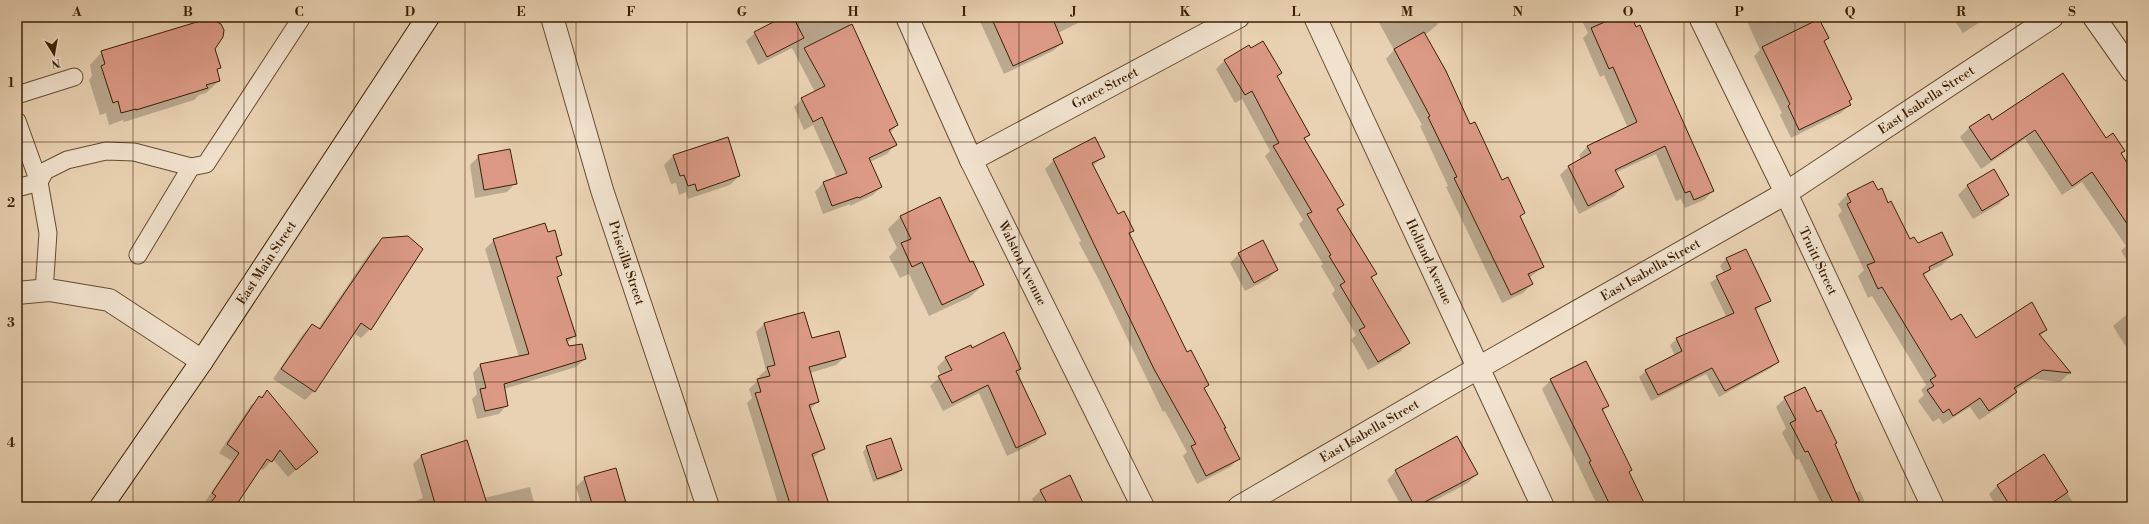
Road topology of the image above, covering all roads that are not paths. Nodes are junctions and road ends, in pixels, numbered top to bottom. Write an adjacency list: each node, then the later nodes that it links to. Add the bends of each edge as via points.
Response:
1 (302, 17): 15 (lane, via 206,164)
2 (428, 17): 22 (street, East Main Street)
3 (552, 17): 25 (street, Priscilla Street, via 602,190)
4 (907, 17): 14 (street, Walston Avenue)
5 (1238, 17): 14 (street, Grace Street)
6 (1315, 17): 23 (street, Holland Avenue)
7 (1700, 17): 18 (street, Truitt Street)
8 (2052, 17): 18 (street, East Isabella Street)
9 (2094, 17): 10 (street)
10 (2132, 71)
11 (74, 77): 12 (lane)
12 (17, 95)
13 (17, 122): 16 (lane)
14 (971, 160): 26 (street, Walston Avenue)
15 (191, 167): 16 (lane, via 134,152 106,151 67,160 46,171); 19 (lane)
16 (38, 182): 17 (lane); 20 (lane, via 48,233)
17 (17, 188)
18 (1786, 193): 23 (street, East Isabella Street); 29 (street, Truitt Street)
19 (138, 255)
20 (44, 290): 21 (street); 22 (street, via 109,300)
21 (17, 293)
22 (202, 361): 24 (street, East Main Street)
23 (1478, 368): 27 (street, East Isabella Street); 28 (street, Holland Avenue)
24 (101, 507)
25 (708, 507)
26 (1143, 507)
27 (1240, 507)
28 (1543, 507)
29 (1933, 507)

